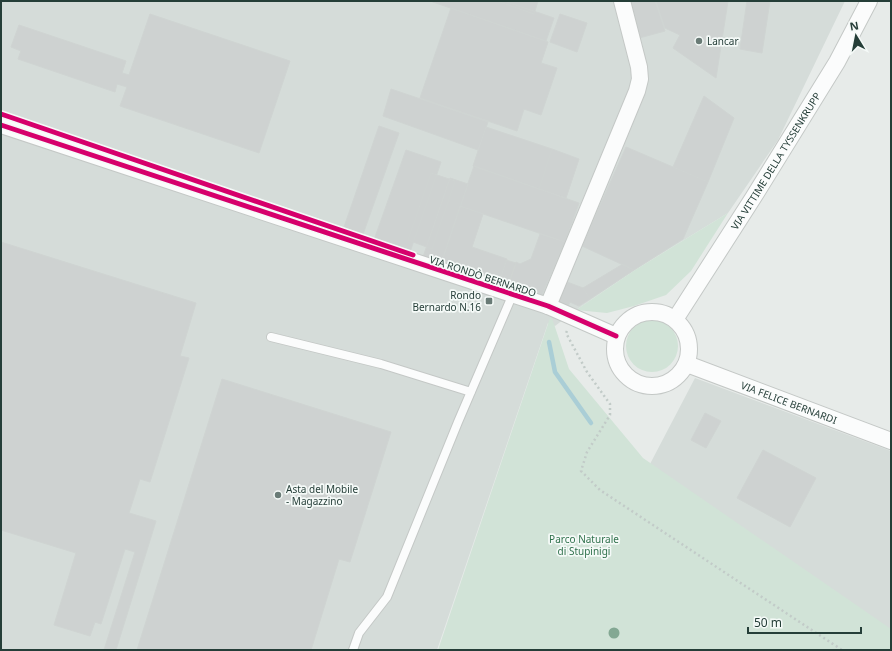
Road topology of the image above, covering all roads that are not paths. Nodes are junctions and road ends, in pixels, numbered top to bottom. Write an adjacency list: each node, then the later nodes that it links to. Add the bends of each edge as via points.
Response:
1 (622, 1): 5 (street, via 640,79)
2 (869, 1): 6 (street, VIA VITTIME DELLA TYSSENKRUPP, via 837,62)
3 (1, 125): 4 (street, VIA RONDÒ BERNARDO)
4 (512, 296): 5 (street, VIA RONDÒ BERNARDO); 10 (lane)
5 (548, 306): 7 (street, VIA RONDÒ BERNARDO)
6 (676, 318): 7 (street, via 660,312 641,313 627,320); 9 (street, via 690,341)
7 (616, 336): 9 (street, via 614,351 617,364 624,375 634,382 647,386 661,386 675,380)
8 (271, 337): 10 (lane, via 381,364)
9 (687, 364): 11 (street, VIA FELICE BERNARDI)
10 (471, 392): 12 (lane, via 387,597 359,632)
11 (891, 441)
12 (353, 650)

